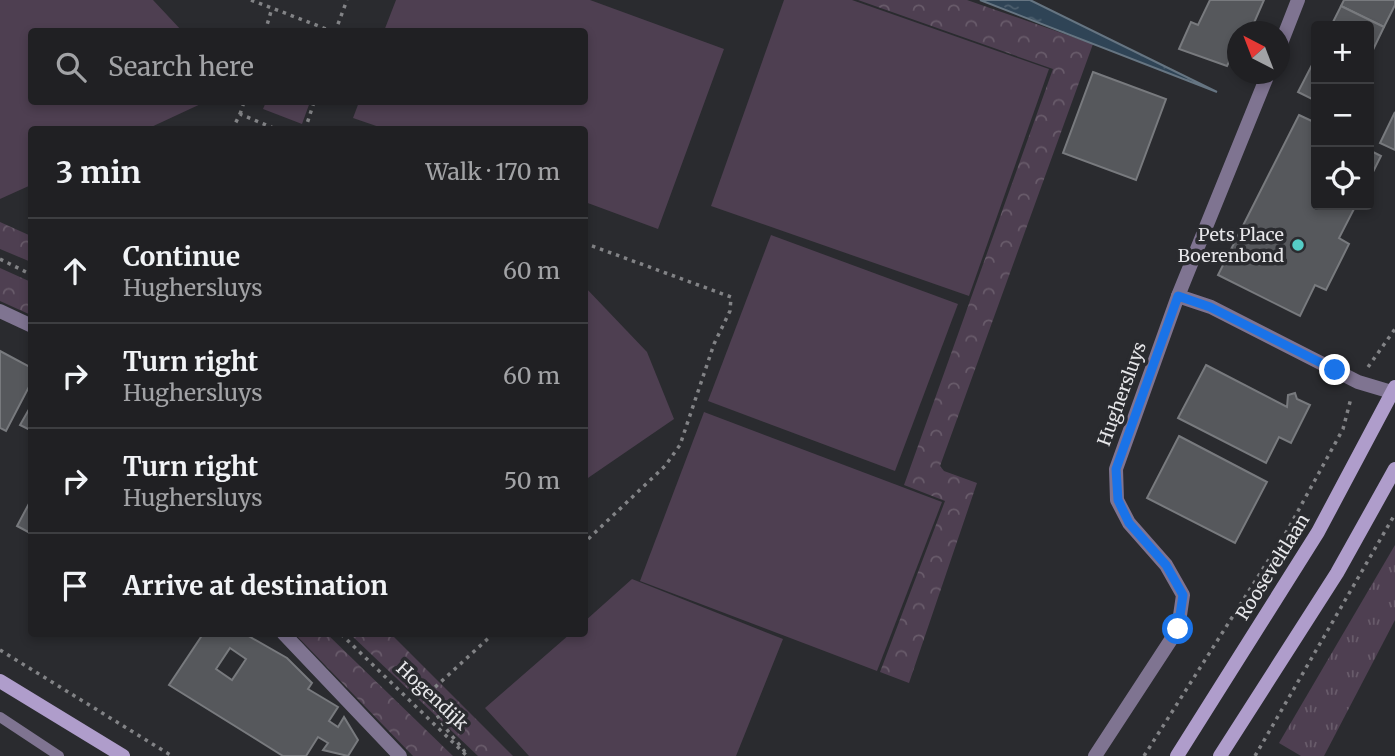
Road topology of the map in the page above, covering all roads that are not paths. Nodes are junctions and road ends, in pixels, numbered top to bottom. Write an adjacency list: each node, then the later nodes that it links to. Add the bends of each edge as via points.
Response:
1 (1298, 0): 2 (street)
2 (1289, 21)
3 (1264, 84): 4 (street, Hughersluys)
4 (1178, 296): 7 (street, via 1210,307 1358,382); 15 (street, Hughersluys, via 1116,469 1118,500 1129,523 1166,565 1183,595 1178,629)
5 (0, 311): 6 (street)
6 (28, 324)
7 (1394, 391): 16 (main road, Rooseveltlaan, via 1318,532)
8 (1395, 469): 17 (main road, via 1337,573)
9 (287, 637): 14 (street)
10 (0, 681): 13 (main road)
11 (0, 717): 12 (lane)
12 (59, 756)
13 (123, 756)
14 (400, 756)
15 (1095, 756)
16 (1177, 756)
17 (1220, 756)

